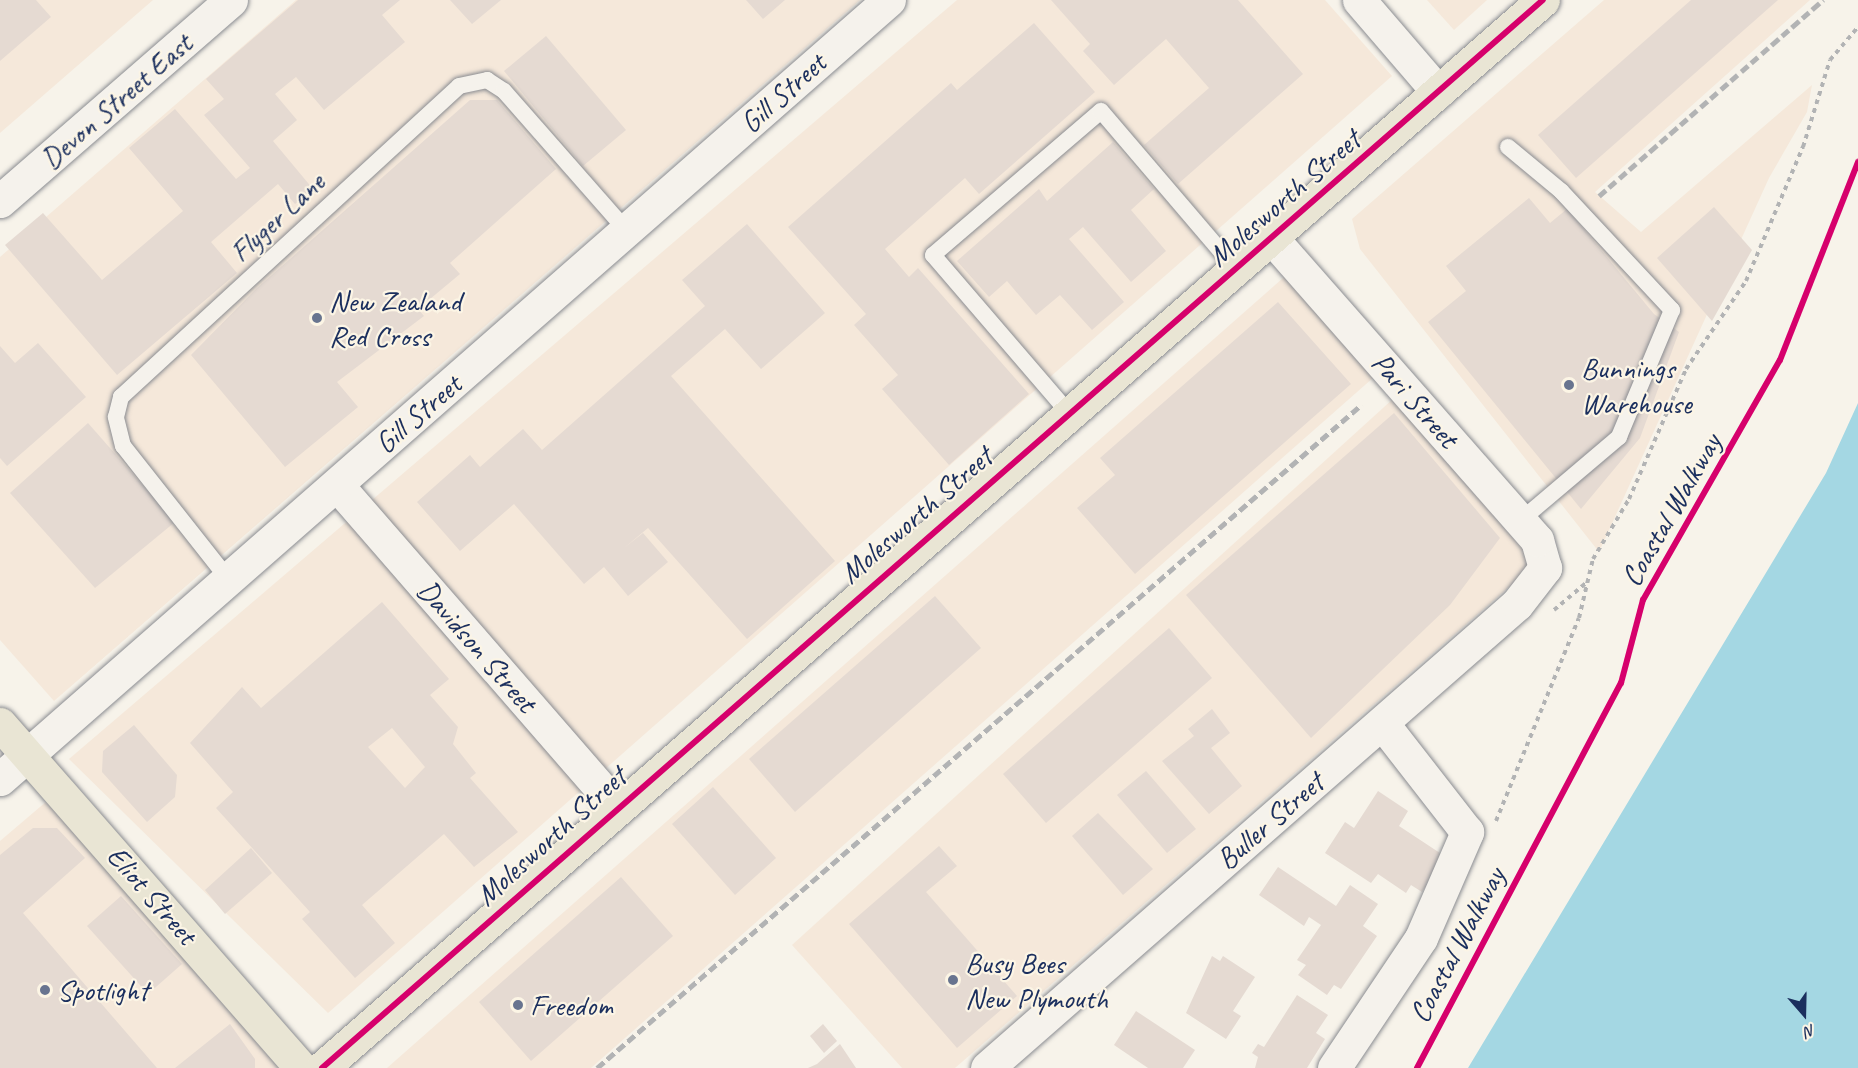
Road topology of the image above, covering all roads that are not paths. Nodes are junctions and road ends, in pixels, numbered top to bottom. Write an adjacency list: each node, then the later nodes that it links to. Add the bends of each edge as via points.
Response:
1 (231, 0): 7 (street, Devon Street East)
2 (889, 0): 8 (street, Gill Street)
3 (1359, 0): 5 (street)
4 (1543, 0): 5 (highway, Molesworth Street)
5 (1438, 92): 9 (highway, Molesworth Street)
6 (1508, 147): 13 (lane, via 1562,191 1672,310 1619,437)
7 (0, 201)
8 (627, 231): 12 (street, Gill Street); 15 (lane, Flyger Lane, via 504,91 487,80 459,86 121,397 116,417 123,447)
9 (1273, 240): 10 (highway, Molesworth Street); 13 (street, Pari Street)
10 (1237, 270): 11 (highway, Molesworth Street); 11 (lane, via 1101,111 933,255)
11 (1068, 412): 20 (highway, Molesworth Street)
12 (337, 485): 15 (street, Gill Street); 20 (street, Davidson Street)
13 (1520, 520): 14 (street, Pari Street, via 1537,540)
14 (1545, 568): 16 (street, Buller Street, via 1517,604)
15 (229, 580): 18 (street, Gill Street)
16 (1382, 723): 23 (street, Buller Street); 24 (street, via 1467,832 1421,938)
17 (0, 724): 18 (highway, Eliot Street)
18 (28, 755): 19 (street, Gill Street); 21 (highway, Eliot Street)
19 (0, 779)
20 (617, 807): 22 (highway, Molesworth Street)
21 (301, 1068)
22 (322, 1068)
23 (987, 1068)
24 (1334, 1068)

